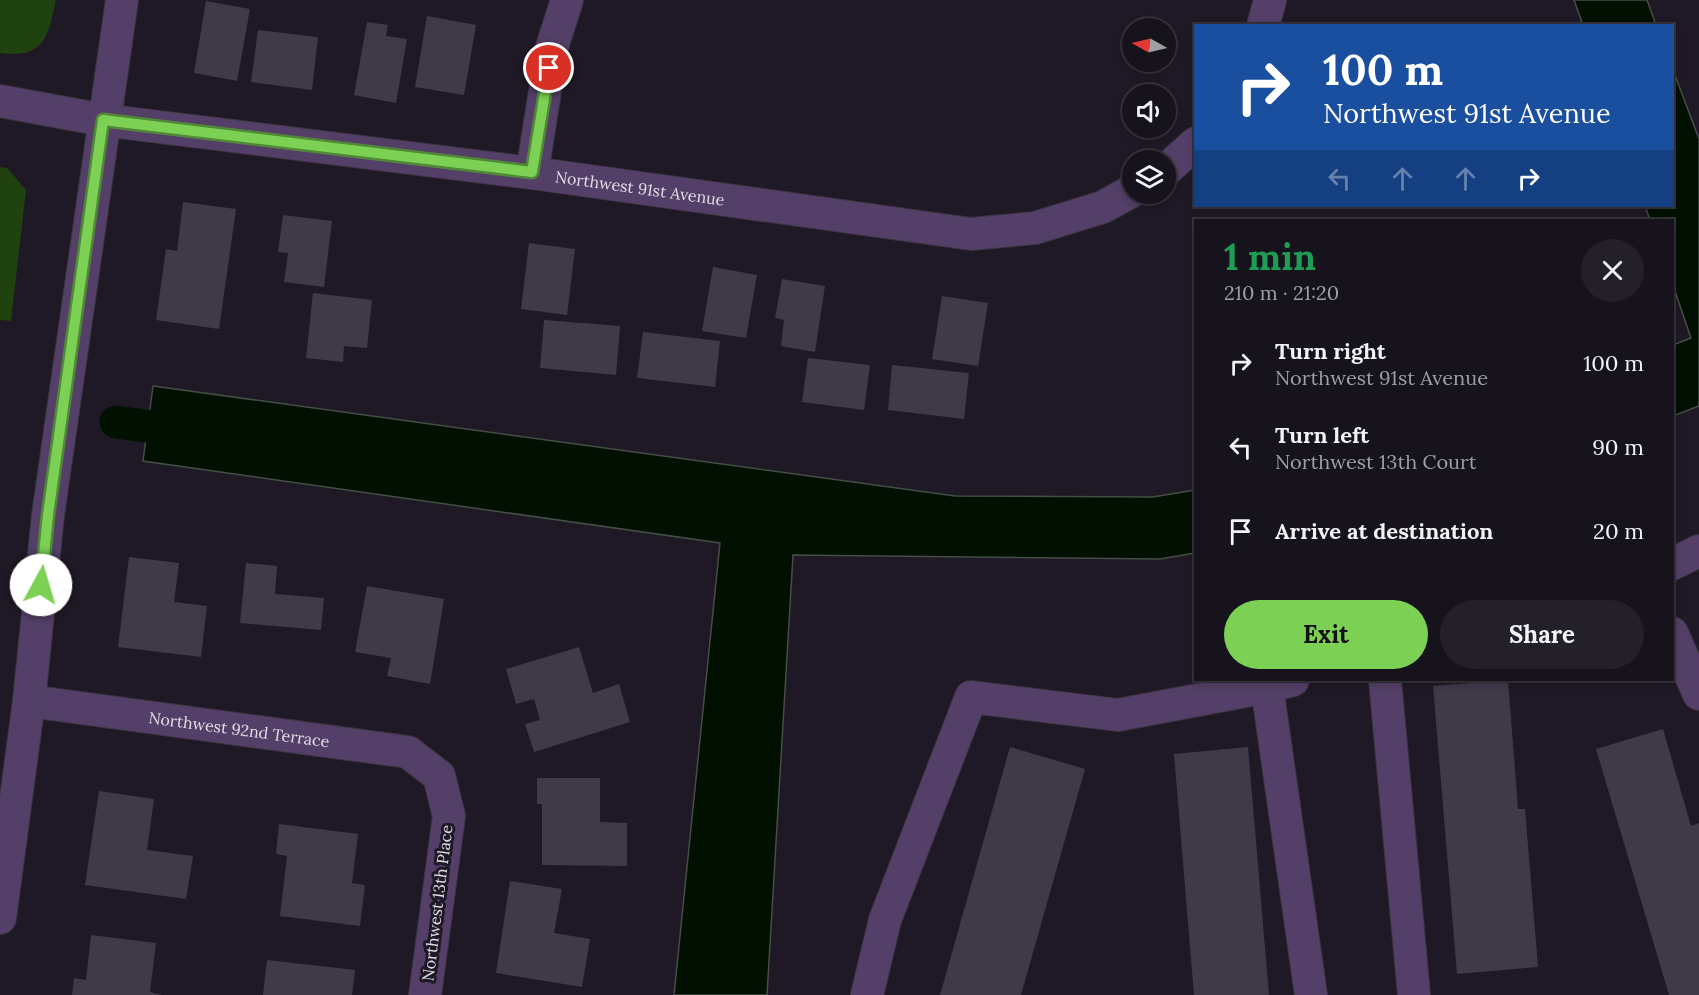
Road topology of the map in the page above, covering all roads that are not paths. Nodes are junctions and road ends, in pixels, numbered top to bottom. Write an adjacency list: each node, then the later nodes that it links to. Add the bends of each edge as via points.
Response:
1 (122, 0): 6 (street)
2 (567, 0): 9 (street, via 552,47)
3 (1270, 0): 4 (street)
4 (1264, 24)
5 (0, 101): 6 (street, Northwest 91st Avenue)
6 (103, 120): 9 (street, Northwest 91st Avenue); 15 (street, via 48,515)
7 (1194, 145): 8 (street)
8 (1176, 161)
9 (532, 172): 10 (street, Northwest 91st Avenue, via 971,234 1035,228 1103,207)
10 (1122, 197)
11 (1674, 638): 14 (street)
12 (1385, 681): 21 (street)
13 (1280, 683): 19 (street, via 1118,715 971,697 885,920); 20 (street)
14 (1699, 694)
15 (29, 701): 16 (street, Northwest 92nd Terrace, via 408,752); 17 (street)
16 (439, 776): 18 (street, Northwest 13th Place, via 448,816)
17 (0, 918)
18 (425, 995)
19 (867, 995)
20 (1311, 995)
21 (1414, 995)

